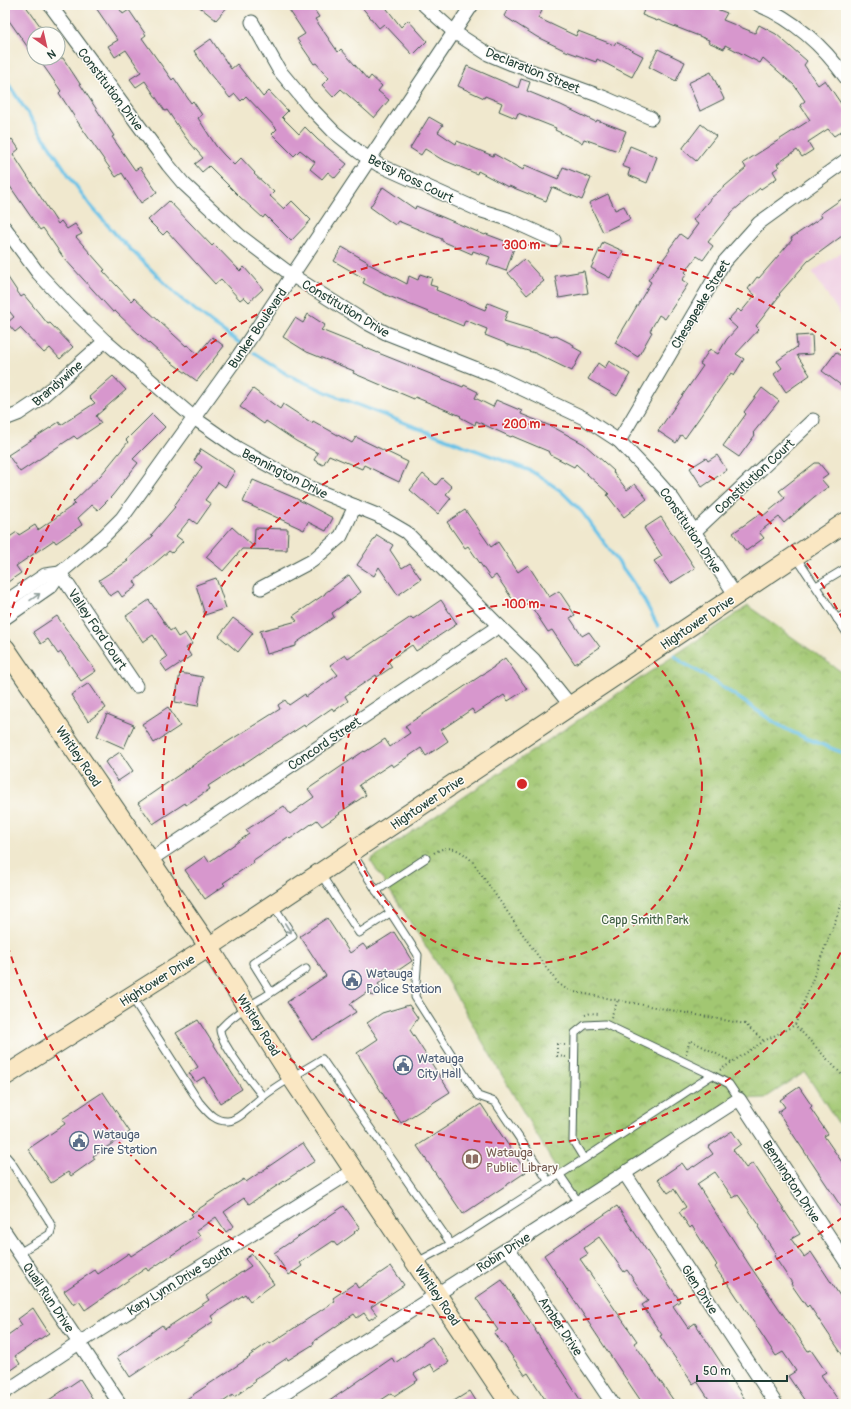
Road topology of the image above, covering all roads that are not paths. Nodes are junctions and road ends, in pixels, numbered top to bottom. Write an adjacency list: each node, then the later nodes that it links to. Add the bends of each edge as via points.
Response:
1 (50, 5): 13 (street, Constitution Drive, via 183,183 240,236)
2 (424, 5): 6 (street, Declaration Street)
3 (472, 5): 6 (street, Bunker Boulevard)
4 (767, 6): 7 (street, via 820,46)
5 (252, 22): 9 (street, Betsy Ross Court, via 279,70 308,105 334,132)
6 (454, 32): 8 (street, Declaration Street, via 488,54 603,97); 9 (street, Bunker Boulevard)
7 (846, 78)
8 (651, 118)
9 (370, 159): 12 (street, Betsy Ross Court, via 479,210 508,219); 13 (street, Bunker Boulevard)
10 (846, 160): 18 (street, Chesapeake Street, via 759,222 724,262)
11 (5, 228): 14 (street, Bennington Drive, via 38,273)
12 (554, 240)
13 (293, 276): 15 (street, Bunker Boulevard); 18 (street, Constitution Drive, via 367,324 496,376 584,418)
14 (105, 341): 15 (street, Bennington Drive); 16 (street, Brandywine, via 36,402)
15 (194, 418): 19 (street, Bennington Drive, via 237,448 306,486); 24 (street, Bunker Boulevard, via 122,518)
16 (5, 420)
17 (813, 420): 21 (street, Constitution Court)
18 (619, 442): 21 (street, Constitution Drive, via 673,499)
19 (356, 506): 26 (street, via 341,536 312,561); 32 (street, Bennington Drive, via 406,532)
20 (846, 522): 22 (main road, Hightower Drive)
21 (694, 532): 27 (street, Constitution Drive)
22 (796, 556): 25 (lane); 27 (main road, Hightower Drive)
23 (846, 568): 25 (lane)
24 (60, 573): 28 (street, Bunker Boulevard, via 45,575); 30 (street, Bunker Boulevard, one-way to 24, via 51,586); 35 (street, Valley Ford Court)
25 (816, 586): 31 (lane)
26 (261, 588)
27 (736, 596): 36 (main road, Hightower Drive)
28 (5, 602)
29 (846, 613): 31 (lane)
30 (5, 618)
31 (837, 619): 33 (lane)
32 (499, 626): 36 (street, Bennington Drive, via 534,660); 39 (street, Concord Street)
33 (846, 632)
34 (5, 648): 39 (main road, Whitley Road)
35 (136, 686)
36 (571, 706): 37 (main road, Hightower Drive)
37 (351, 852): 40 (main road, Hightower Drive); 41 (lane)
38 (426, 858): 41 (lane)
39 (150, 860): 44 (main road, Whitley Road)
40 (320, 873): 42 (main road, Hightower Drive); 43 (lane, via 359,933)
41 (376, 891): 43 (lane)
42 (272, 904): 44 (main road, Hightower Drive); 46 (lane, one-way to 46, via 293,936 253,964)
43 (390, 913): 59 (lane, via 418,955 415,997 478,1096 495,1102)
44 (209, 947): 47 (main road, Hightower Drive); 48 (main road, Whitley Road)
45 (306, 969): 46 (lane)
46 (271, 992): 48 (lane)
47 (131, 996): 50 (main road, Hightower Drive); 52 (lane, via 199,1102 211,1116 229,1121 249,1110)
48 (247, 1006): 51 (main road, Whitley Road); 52 (lane, via 220,1029 220,1033 243,1071)
49 (712, 1074): 53 (lane, via 729,1084); 55 (lane); 55 (lane, via 605,1024 585,1025 575,1033 573,1141)
50 (5, 1076)
51 (292, 1078): 52 (lane); 56 (main road, Whitley Road); 62 (lane, via 322,1060)
52 (263, 1097)
53 (739, 1099): 57 (street, Robin Drive); 66 (street, Bennington Drive)
54 (5, 1155): 64 (lane, via 52,1227 50,1234)
55 (584, 1159): 58 (lane)
56 (354, 1170): 65 (main road, Whitley Road); 68 (street, Kary Lynn Drive South)
57 (625, 1174): 60 (street, Robin Drive); 74 (street, Glen Drive)
58 (560, 1175): 59 (lane); 60 (lane)
59 (549, 1182): 62 (lane)
60 (579, 1203): 63 (street, Robin Drive)
61 (5, 1232): 64 (street, Quail Run Drive)
62 (451, 1244): 65 (lane)
63 (508, 1248): 67 (street, Robin Drive); 73 (street, Amber Drive)
64 (19, 1253): 68 (street, Quail Run Drive)
65 (416, 1262): 67 (main road, Whitley Road)
66 (846, 1262)
67 (438, 1294): 71 (street, Robin Drive); 72 (main road, Whitley Road)
68 (79, 1343): 69 (street, Kary Lynn Drive South); 70 (street, Quail Run Drive)
69 (5, 1392)
70 (120, 1404)
71 (267, 1404)
72 (510, 1404)
73 (613, 1404)
74 (776, 1404)

